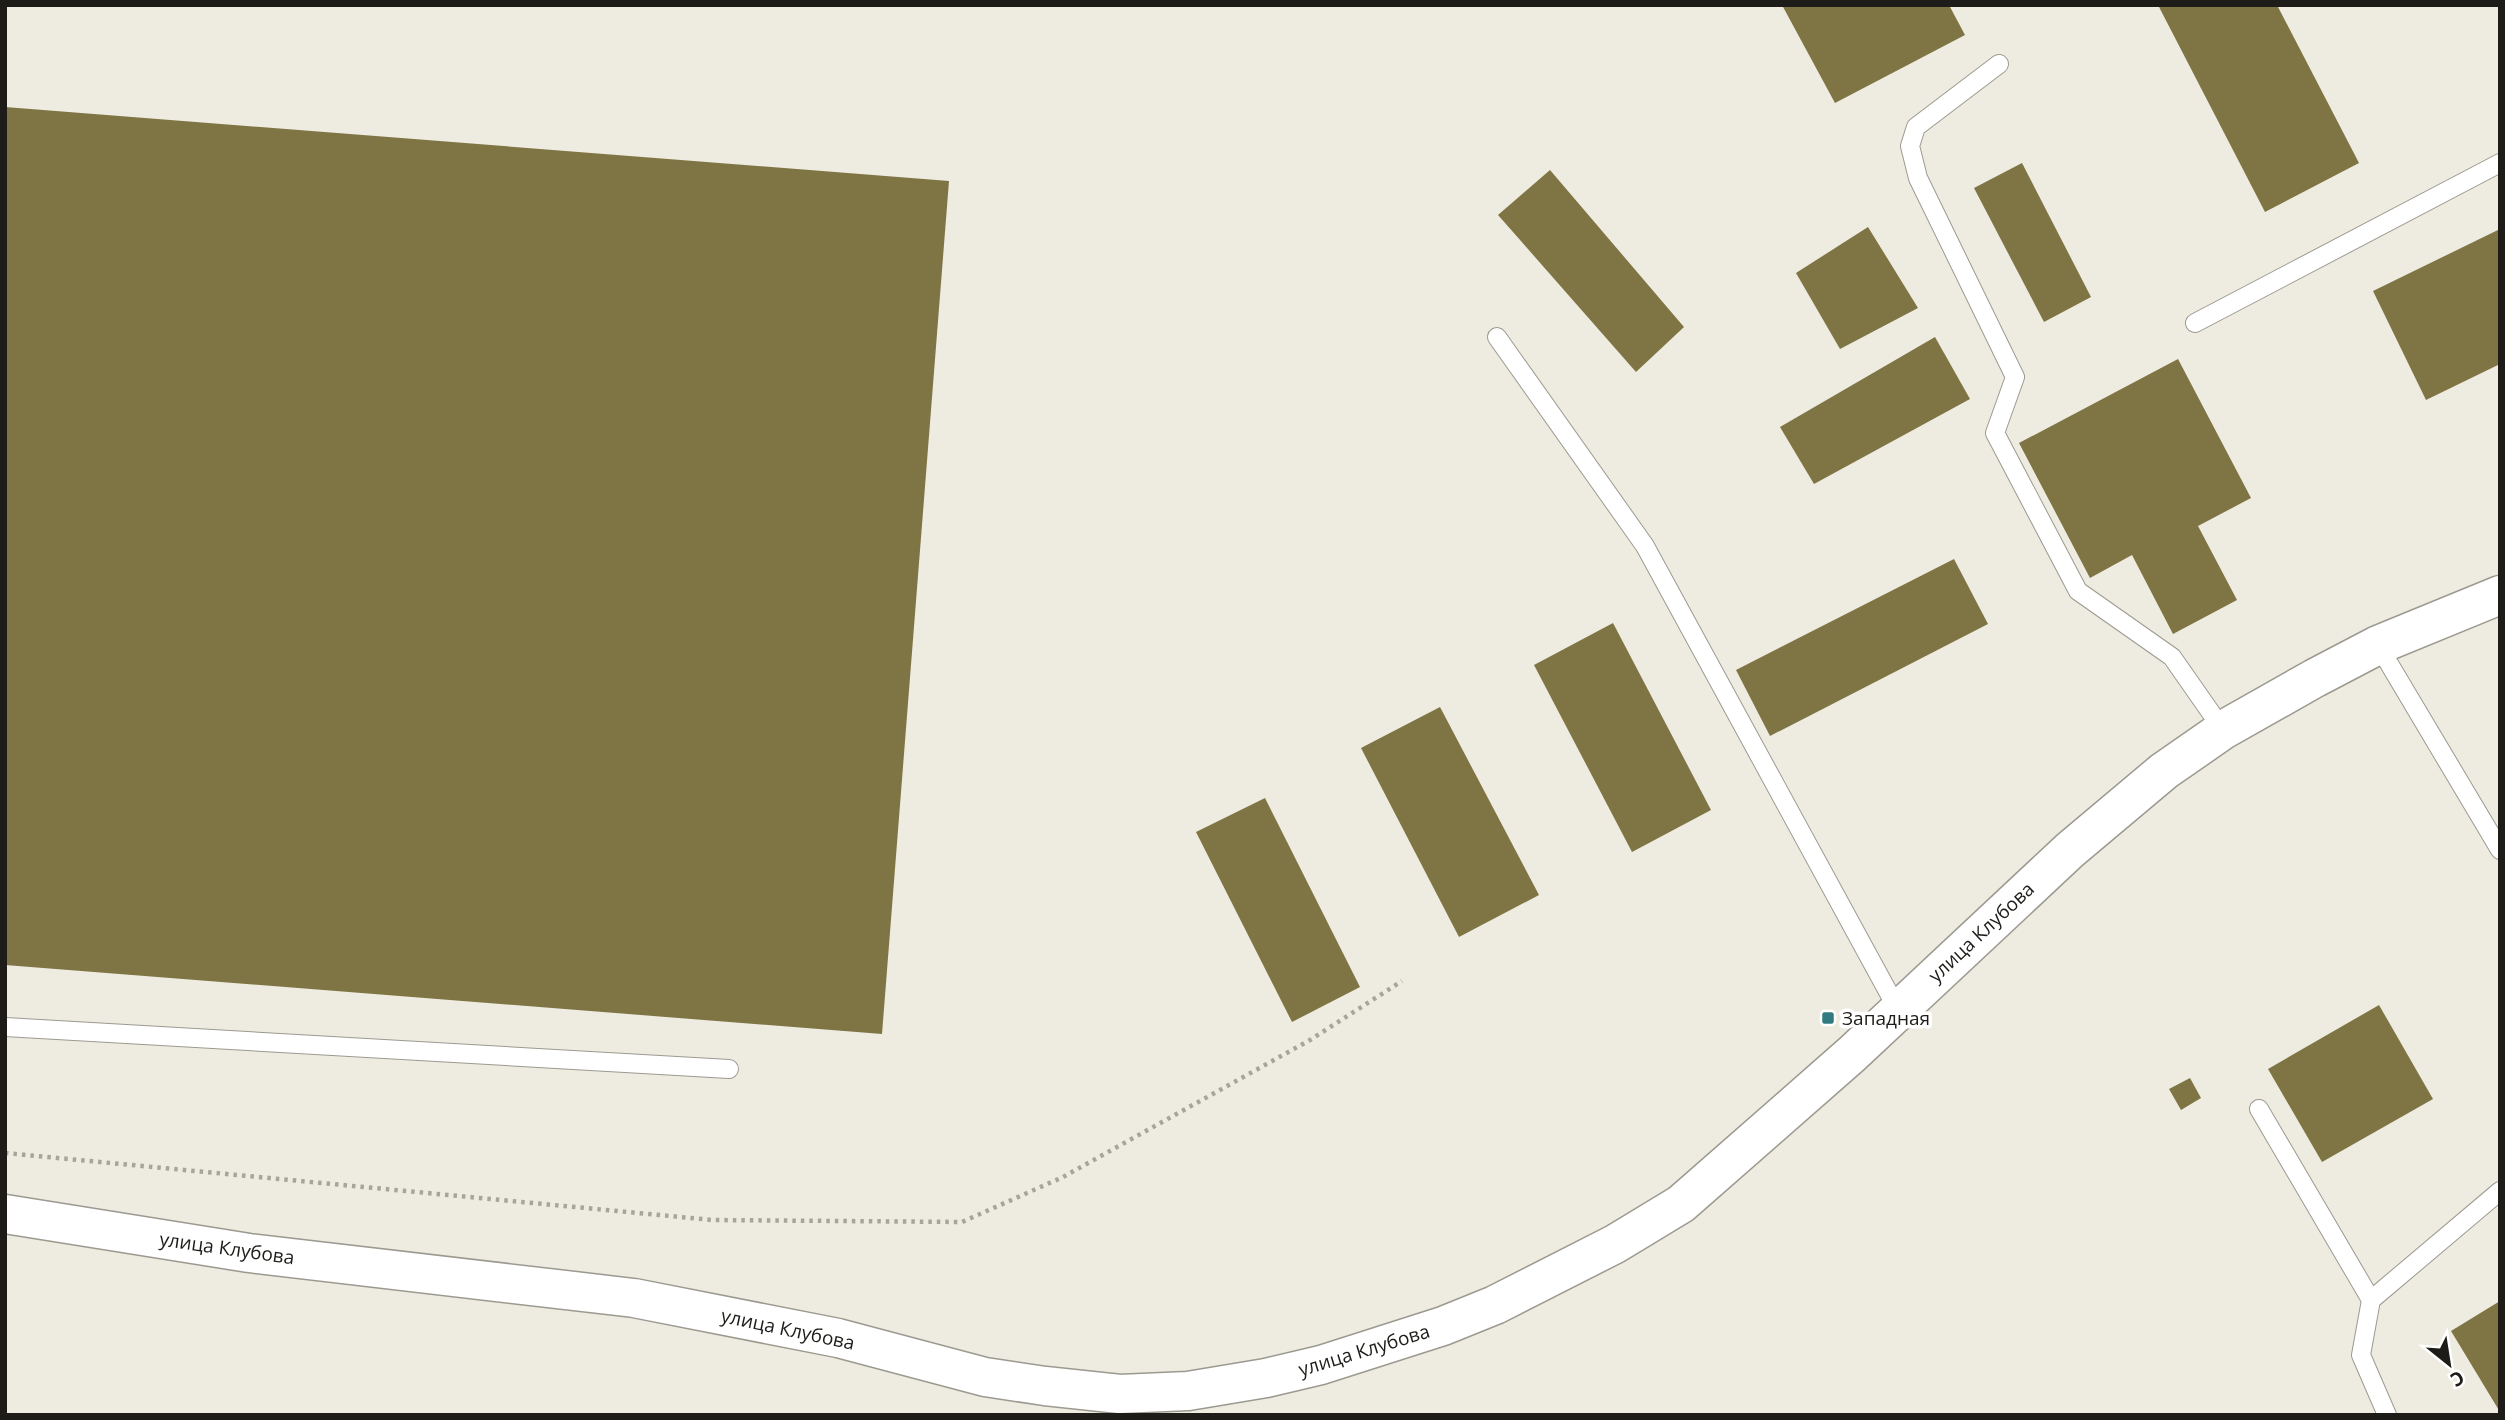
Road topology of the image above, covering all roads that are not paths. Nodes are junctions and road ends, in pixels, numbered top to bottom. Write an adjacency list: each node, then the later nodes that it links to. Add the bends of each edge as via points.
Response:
1 (1999, 64): 7 (lane, via 1916,127 1910,146 1918,178 2015,377 1995,433 2078,591 2172,657)
2 (2500, 163): 3 (lane)
3 (2195, 323)
4 (1497, 337): 9 (lane, via 1645,546)
5 (2500, 595): 6 (main road, улица Клубова)
6 (2378, 645): 7 (main road, улица Клубова); 8 (lane)
7 (2223, 730): 9 (main road, улица Клубова, via 2108,817)
8 (2500, 850)
9 (1898, 1010): 14 (main road, улица Клубова, via 1681,1204 1615,1244 1495,1305 1431,1330 1321,1365 1188,1391 1120,1394 1045,1387 985,1377 838,1338 634,1298 249,1252)
10 (5, 1027): 11 (lane)
11 (729, 1069)
12 (2259, 1109): 15 (lane)
13 (2500, 1191): 15 (lane)
14 (5, 1214)
15 (2371, 1300): 16 (lane, via 2361,1355)
16 (2387, 1415)

